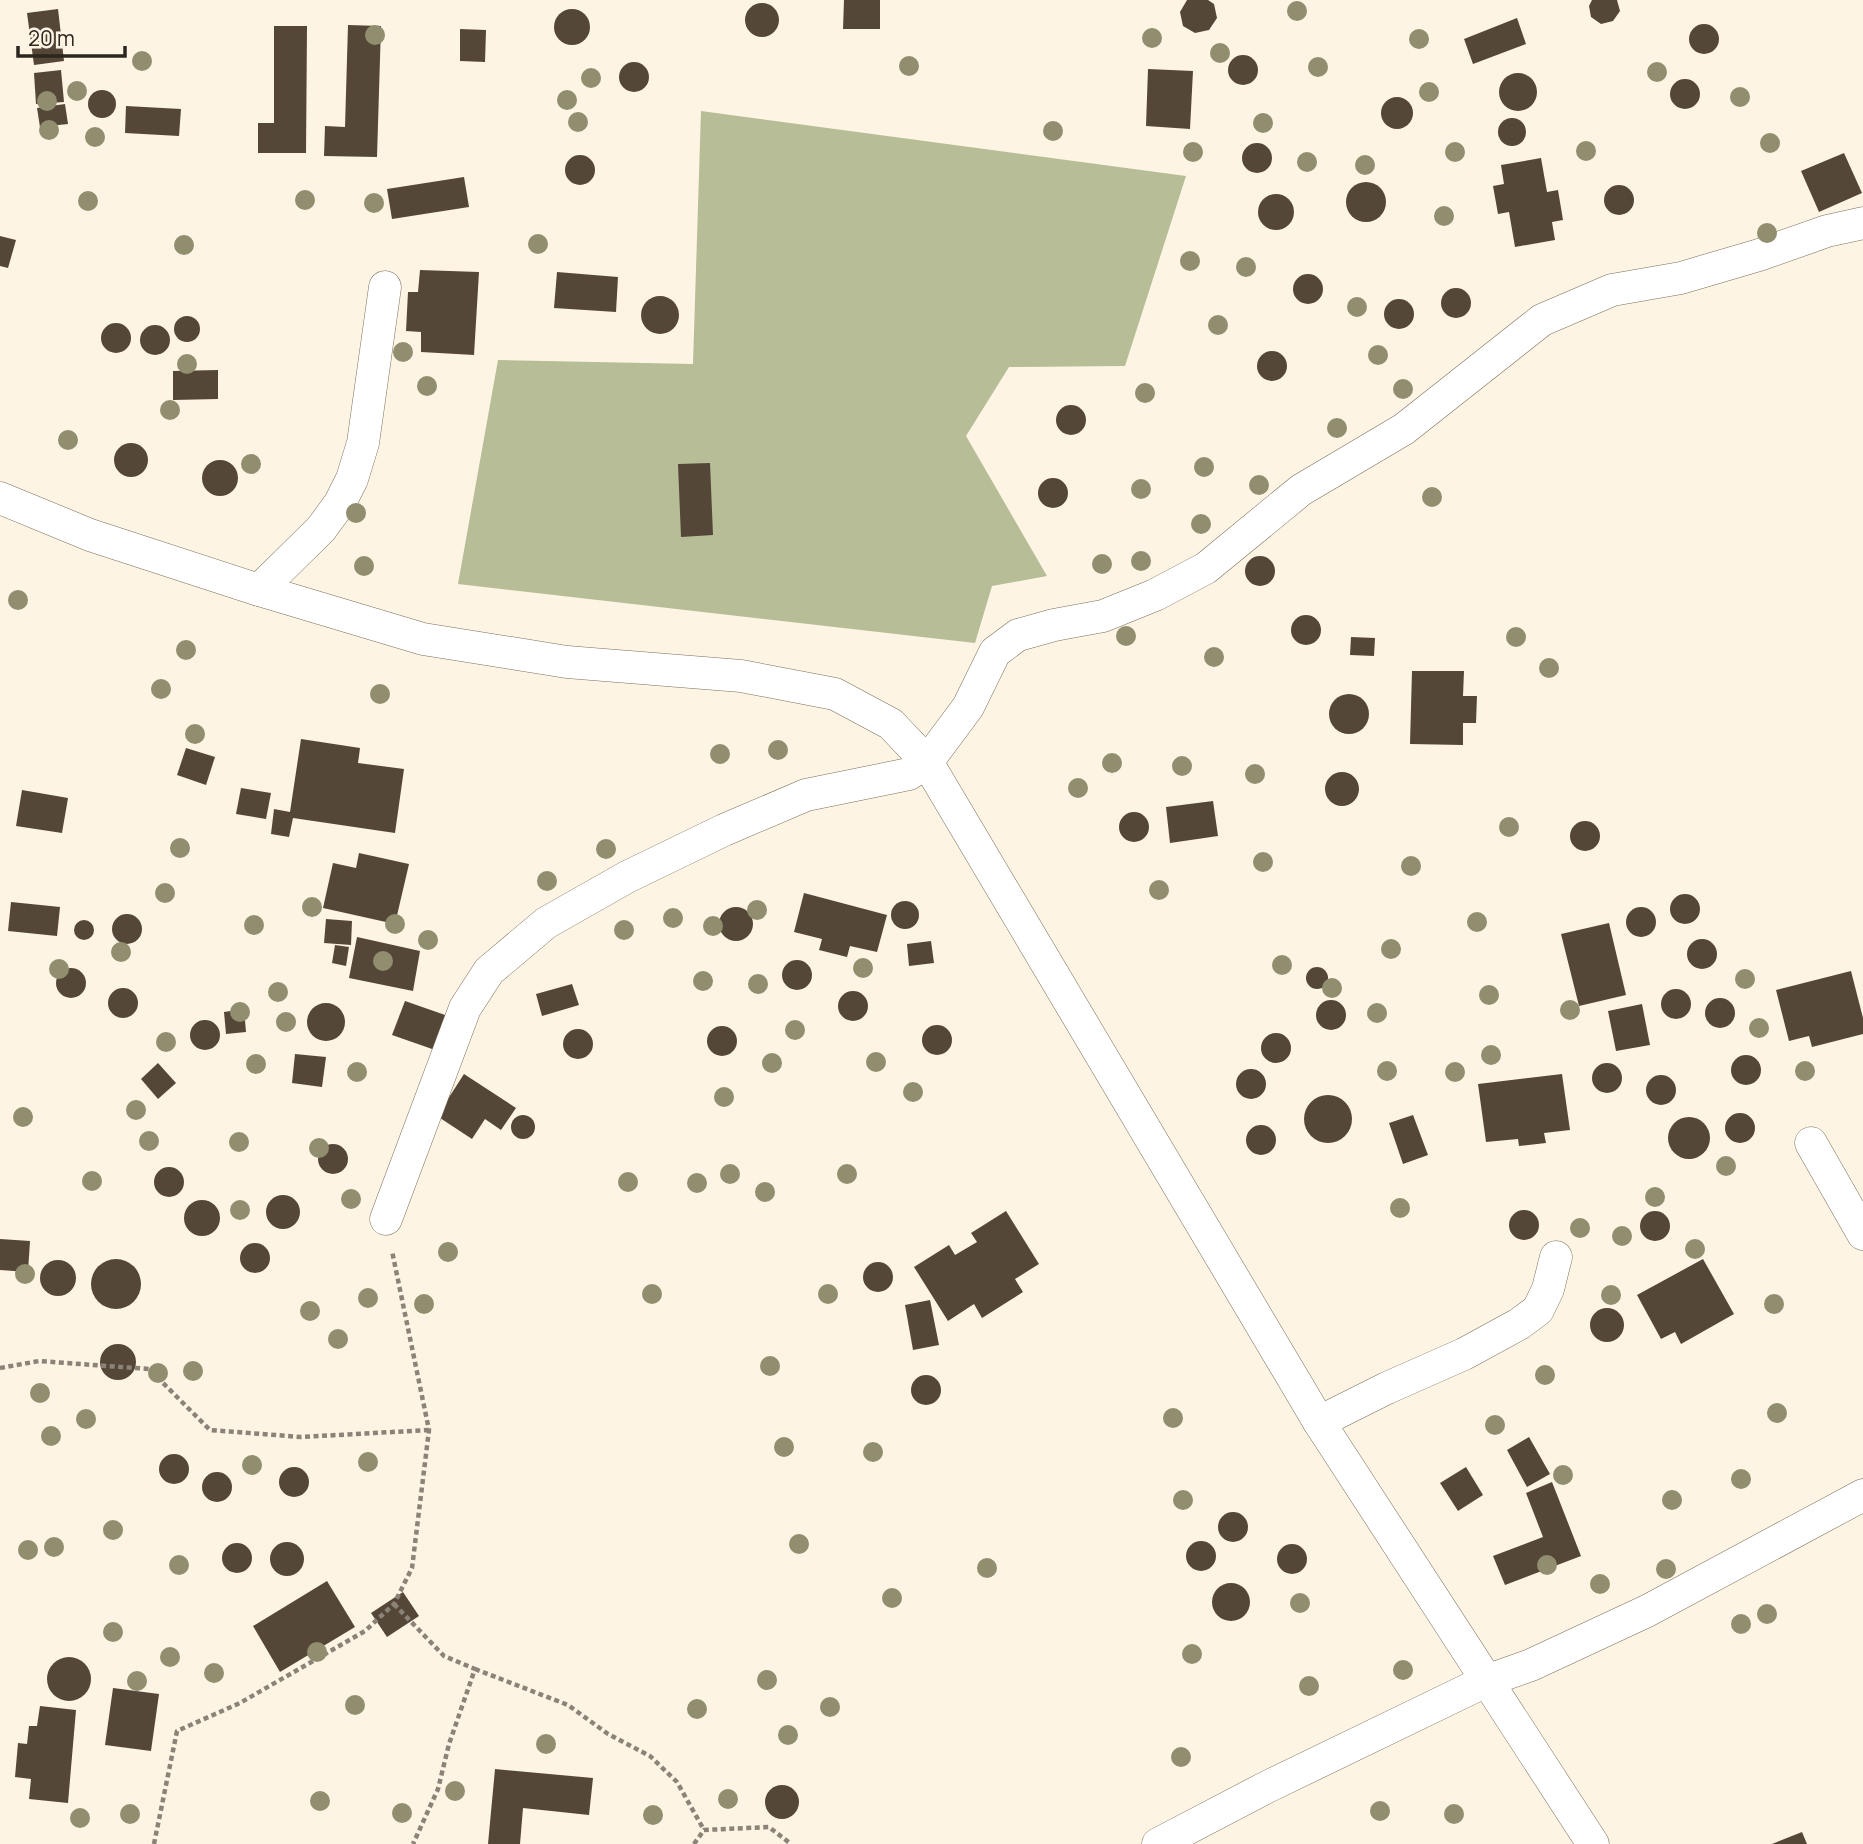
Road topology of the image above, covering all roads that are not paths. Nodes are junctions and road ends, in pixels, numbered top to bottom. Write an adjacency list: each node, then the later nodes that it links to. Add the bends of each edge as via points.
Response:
1 (1863, 223): 5 (street, via 1681,278 1612,290 1542,320 1404,429 1301,490 1206,568 1103,615 1018,635 996,652 968,707)
2 (386, 287): 4 (street, via 363,443 352,479 321,529)
3 (0, 498): 4 (street, via 90,535)
4 (258, 590): 5 (street, via 423,639 567,662 741,676 835,694 891,724)
5 (926, 762): 7 (street, via 909,774 806,795 724,830 546,923 489,971 465,1008); 10 (street)
6 (1811, 1143): 8 (street)
7 (386, 1219)
8 (1863, 1234)
9 (1556, 1257): 10 (street, via 1538,1310 1519,1324)
10 (1320, 1422): 12 (street)
11 (1863, 1495): 12 (street, via 1647,1611)
12 (1486, 1681): 13 (street); 14 (street)
13 (1158, 1844)
14 (1593, 1844)

